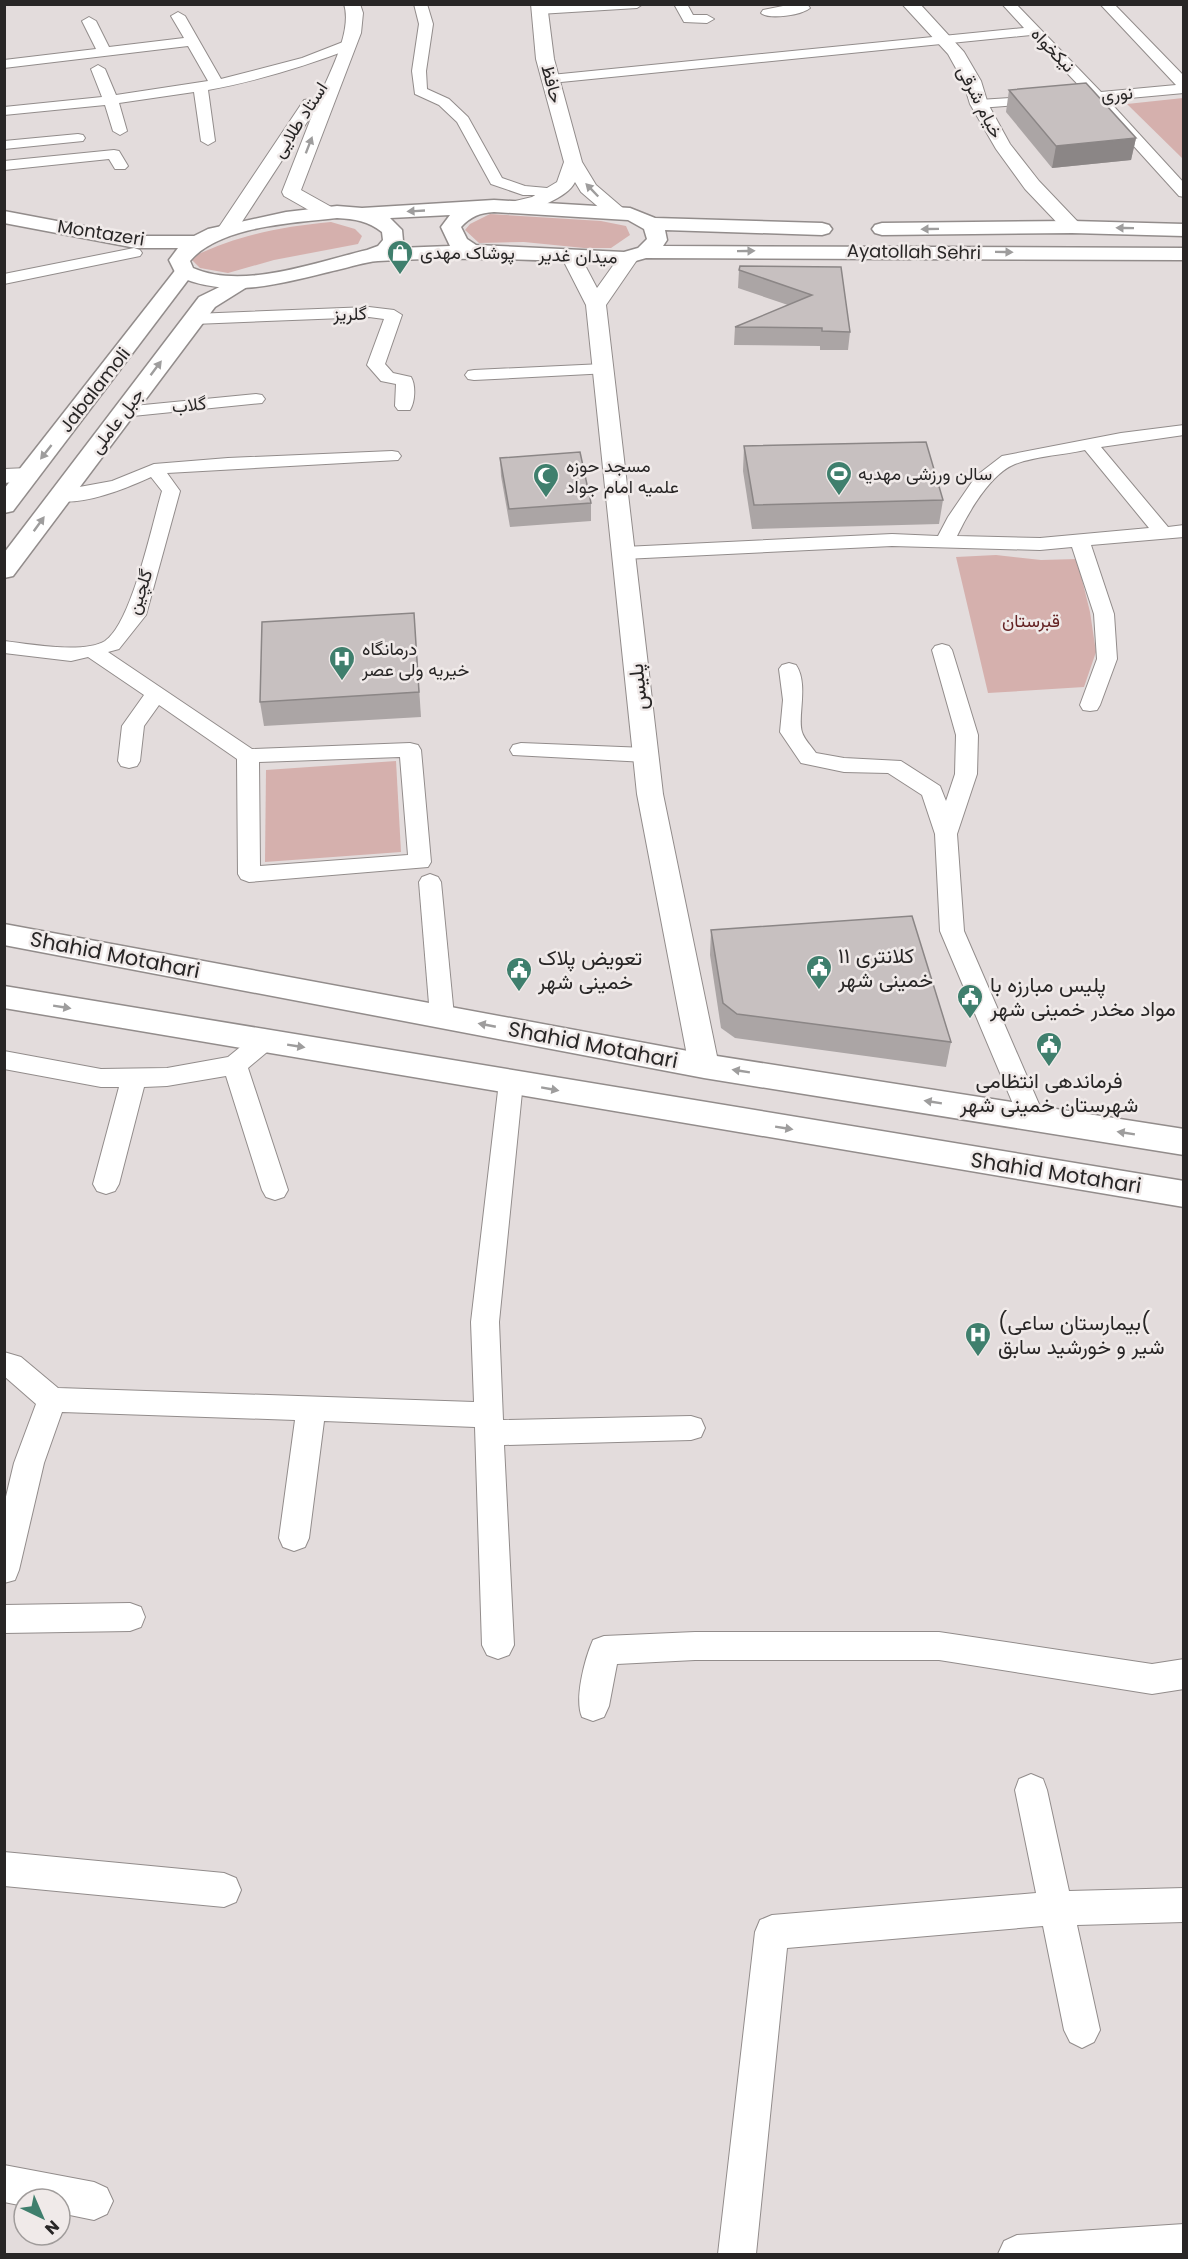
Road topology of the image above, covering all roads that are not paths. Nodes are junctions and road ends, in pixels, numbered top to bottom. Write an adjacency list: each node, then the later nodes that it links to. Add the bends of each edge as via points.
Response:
1 (352, 4): 17 (street, استاد طلایی, via 355,13)
2 (420, 4): 38 (street, via 426,24 420,91 444,102 462,120 496,181 523,190)
3 (637, 4): 9 (street)
4 (680, 4): 12 (street, via 689,19)
5 (799, 4): 10 (street, via 803,8)
6 (910, 4): 16 (street, خیام شرقی)
7 (1008, 4): 14 (street, نیکخواه)
8 (1106, 4): 24 (street)
9 (539, 7): 21 (street, حافظ)
10 (768, 14)
11 (178, 16): 15 (street)
12 (707, 19)
13 (89, 21): 18 (street)
14 (1034, 30): 16 (street); 25 (street, نیکخواه)
15 (192, 41): 18 (street); 22 (street)
16 (944, 41): 21 (street); 29 (street, خیام شرقی, via 972,81)
17 (348, 45): 22 (street, via 315,59); 40 (street, استاد طلایی); 41 (street, استاد طلایی, one-way to 17, via 291,192)
18 (105, 52): 19 (street)
19 (4, 64)
20 (98, 69): 28 (street)
21 (550, 79): 35 (street, حافظ)
22 (216, 83): 23 (street)
23 (200, 87): 28 (street); 33 (street)
24 (1184, 87): 25 (street, نوری)
25 (1097, 96): 26 (street, نوری); 39 (street, نیکخواه)
26 (1076, 98)
27 (1055, 99): 29 (street)
28 (111, 100): 30 (street); 31 (street)
29 (979, 104): 50 (street, خیام شرقی, via 1002,145 1032,185)
30 (4, 111)
31 (120, 130)
32 (78, 138): 34 (street)
33 (208, 141)
34 (4, 145)
35 (573, 162): 38 (street, via 565,185); 45 (street, حافظ, one-way to 35, via 588,188)
36 (5, 164): 37 (street, via 114,154)
37 (120, 166)
38 (553, 192): 42 (street, via 539,201)
39 (1184, 193)
40 (252, 195): 41 (street, via 263,205 274,206); 54 (street, استاد طلایی)
41 (296, 197): 44 (street)
42 (514, 207): 43 (main road); 45 (main road)
43 (470, 208): 46 (main road, one-way to 46); 57 (main road, via 458,216 451,228 458,242)
44 (328, 213): 46 (main road); 54 (main road)
45 (617, 213): 48 (main road, via 630,213)
46 (362, 214): 61 (main road, via 392,230 393,241)
47 (4, 217): 56 (main road, Montazeri, via 136,242)
48 (650, 224): 49 (main road, Ayatollah Sehri); 62 (main road, میدان غدیر, via 656,230 657,240)
49 (722, 226): 52 (main road, Ayatollah Sehri); 58 (main road, via 702,231 693,239 700,247)
50 (1072, 227): 51 (main road, Ayatollah Sehri, one-way to 51); 53 (main road, Ayatollah Sehri, one-way to 50)
51 (866, 229)
52 (843, 230)
53 (1184, 230)
54 (227, 231): 56 (main road)
55 (4, 232): 59 (main road, Montazeri)
56 (198, 242): 64 (main road, Jabalamoli, via 191,246)
57 (471, 251): 61 (main road, میدان غدیر); 63 (main road, میدان غدیر)
58 (718, 252): 60 (main road, Ayatollah Sehri, one-way to 60); 62 (main road, Ayatollah Sehri)
59 (134, 253): 64 (main road, Montazeri); 65 (street)
60 (1184, 254)
61 (374, 255): 66 (main road, میدان غدیر)
62 (637, 255): 63 (main road, میدان غدیر); 67 (street)
63 (571, 256): 67 (street)
64 (181, 266): 66 (main road, Montazeri, via 205,281); 80 (main road, Jabalamoli, one-way to 80)
65 (4, 279)
66 (240, 283): 68 (main road, جبل عاملی, via 207,302)
67 (596, 305): 69 (street, پلیس)
68 (194, 319): 73 (street, گلریز, via 369,312 394,315 376,365 387,377 405,381); 74 (main road, جبل عاملی, one-way to 68)
69 (603, 369): 70 (street); 88 (street, پلیس)
70 (474, 375)
71 (254, 380): 72 (street)
72 (256, 399): 74 (street, گلاب); 75 (street)
73 (404, 406)
74 (123, 412): 82 (main road, جبل عاملی)
75 (258, 417)
76 (1184, 430): 77 (street)
77 (1089, 444): 85 (street); 86 (street, via 1008,460 983,480)
78 (392, 456): 79 (street)
79 (154, 469): 82 (street, via 119,485); 91 (street, گلچین, via 171,491 136,615 112,645)
80 (28, 475): 81 (street); 83 (main road, Jabalamoli)
81 (4, 476)
82 (59, 496): 89 (main road, جبل عاملی, one-way to 82)
83 (4, 506)
84 (1184, 531): 85 (street)
85 (1162, 532): 87 (street)
86 (945, 540): 87 (street); 88 (street)
87 (1080, 542): 95 (street, via 1104,614 1107,659)
88 (624, 553): 97 (street, پلیس)
89 (4, 571)
90 (4, 647): 91 (street, گلچین, via 71,655)
91 (91, 650): 94 (street)
92 (942, 650): 100 (street, via 967,735 966,774)
93 (789, 669): 100 (street, via 793,700 791,732 809,758 844,765 892,766 932,791)
94 (156, 694): 98 (street); 99 (street, via 133,726)
95 (1090, 705)
96 (521, 750): 97 (street)
97 (646, 755): 108 (street, پلیس, via 650,794)
98 (248, 756): 98 (street, via 249,874 420,862 410,750)
99 (129, 760)
100 (946, 834): 111 (street, via 952,932)
101 (430, 882): 104 (street)
102 (4, 934): 104 (main road, Shahid Motahari)
103 (4, 998): 105 (main road, Shahid Motahari, one-way to 105)
104 (442, 1016): 108 (main road, Shahid Motahari, one-way to 104)
105 (264, 1041): 107 (street); 110 (main road, Shahid Motahari, one-way to 110)
106 (4, 1060): 109 (street, via 101,1078)
107 (235, 1065): 109 (street, via 167,1077); 114 (street)
108 (704, 1065): 111 (main road, Shahid Motahari, one-way to 108)
109 (134, 1078): 113 (street)
110 (511, 1082): 115 (main road, Shahid Motahari, one-way to 115); 119 (street, via 485,1322)
111 (1032, 1118): 112 (main road, Shahid Motahari, one-way to 111)
112 (1184, 1142)
113 (106, 1184)
114 (275, 1190)
115 (1184, 1194)
116 (4, 1364): 117 (street, via 11,1365)
117 (52, 1400): 118 (street); 122 (street, via 29,1463)
118 (311, 1409): 119 (street); 121 (street)
119 (488, 1424): 120 (street); 125 (street)
120 (691, 1428)
121 (294, 1538)
122 (4, 1570)
123 (130, 1617): 124 (street)
124 (4, 1619)
125 (498, 1645)
126 (1184, 1674): 127 (street, via 1152,1679 939,1646 604,1650)
127 (593, 1706)
128 (1031, 1790): 132 (street)
129 (4, 1869): 130 (street)
130 (224, 1890)
131 (1184, 1905): 132 (street)
132 (1056, 1908): 133 (street); 137 (street, via 772,1932)
133 (1082, 2030)
134 (4, 2183): 135 (street)
135 (94, 2201)
136 (1184, 2243): 138 (street)
137 (737, 2254)
138 (1017, 2254)

